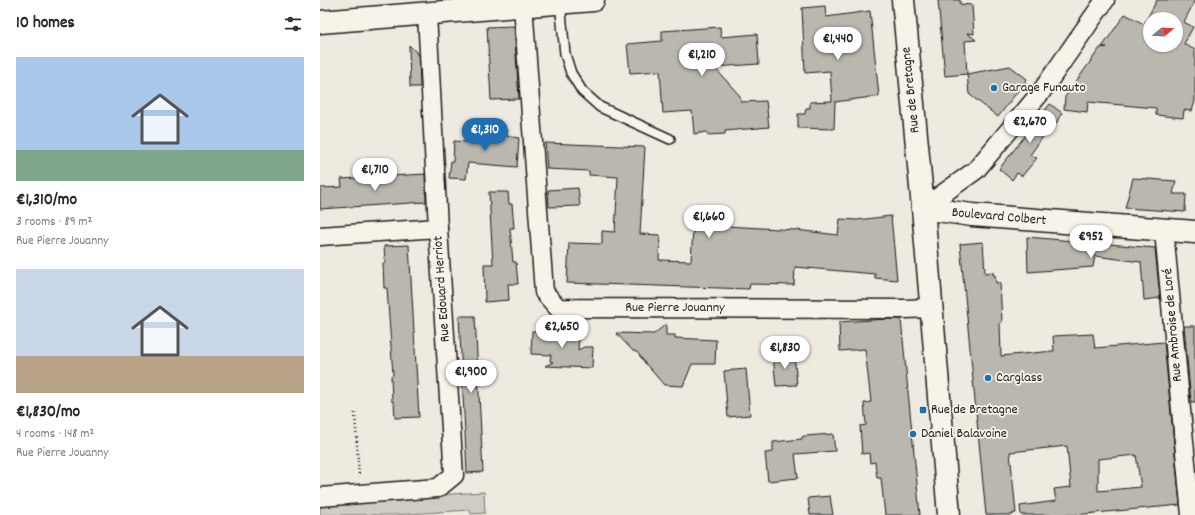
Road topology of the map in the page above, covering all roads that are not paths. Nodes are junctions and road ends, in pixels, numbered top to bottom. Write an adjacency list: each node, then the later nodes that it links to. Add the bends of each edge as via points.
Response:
1 (593, 0): 4 (main road)
2 (903, 0): 9 (main road, Rue de Bretagne)
3 (1105, 0): 9 (street, via 1041,92 976,170)
4 (560, 2): 5 (main road); 8 (lane, via 565,54 571,73 582,91 600,107)
5 (523, 5): 6 (main road); 14 (street, Rue Pierre Jouanny, via 544,292 558,308)
6 (427, 13): 7 (main road); 10 (street, Rue Edouard Herriot)
7 (320, 22)
8 (670, 139)
9 (923, 208): 11 (main road, Boulevard Colbert, via 972,216); 14 (main road, Rue de Bretagne)
10 (438, 228): 13 (street); 15 (street, Rue Edouard Herriot, via 454,475 438,488)
11 (1164, 231): 12 (main road, Boulevard Colbert); 17 (street, Rue Ambroise de Loré)
12 (1195, 232)
13 (320, 236)
14 (932, 308): 16 (main road, Rue de Bretagne)
15 (320, 497)
16 (950, 515)
17 (1191, 515)

